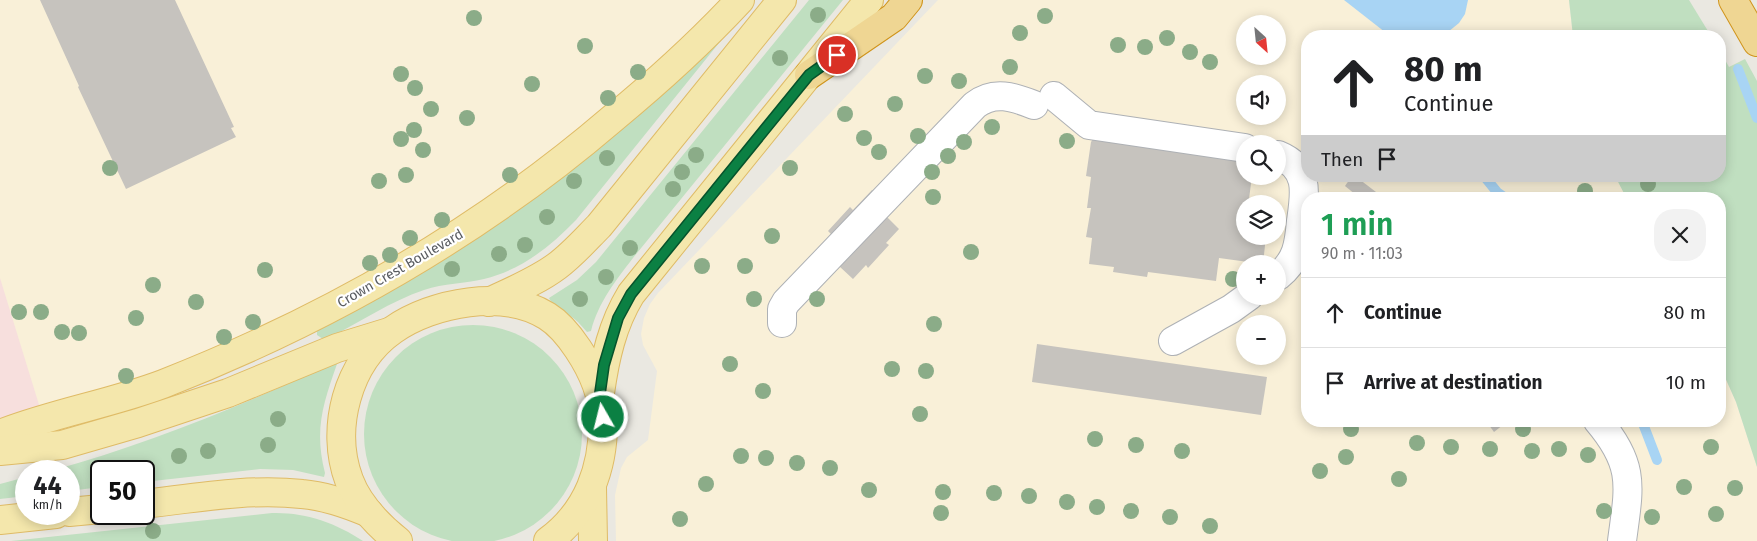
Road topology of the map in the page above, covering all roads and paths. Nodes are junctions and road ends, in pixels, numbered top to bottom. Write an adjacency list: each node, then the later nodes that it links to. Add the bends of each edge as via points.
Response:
1 (740, 0): 20 (main road, Crown Crest Boulevard, via 656,82 565,159 500,207 381,281 199,369 116,399)
2 (782, 0): 13 (main road, via 584,241 556,267 529,284)
3 (869, 0): 7 (main road)
4 (908, 0): 7 (highway, via 894,17)
5 (1733, 0): 6 (highway)
6 (1757, 42)
7 (809, 75): 18 (main road, via 631,294 613,332)
8 (1236, 147): 15 (lane, via 1089,126 1044,101 1006,96 980,101 786,302 782,309)
9 (1286, 159): 10 (lane)
10 (1301, 176)
11 (1301, 224): 12 (lane, via 1298,247)
12 (1286, 269)
13 (489, 302): 16 (main road, via 474,301 442,308); 18 (main road, via 524,306 556,323 583,356)
14 (1238, 305): 17 (lane)
15 (782, 323)
16 (392, 330): 21 (main road, via 338,348 228,393 138,423 62,444); 24 (main road, via 357,372 342,419 345,467 350,482)
17 (1173, 341)
18 (600, 393): 22 (main road, via 603,440)
19 (1603, 427): 30 (lane, via 1619,450 1627,476)
20 (0, 434)
21 (0, 452)
22 (592, 488): 28 (main road, via 574,517); 29 (main road)
23 (155, 503): 24 (main road, via 278,492 331,500)
24 (369, 513): 27 (main road)
25 (15, 518): 26 (main road)
26 (0, 520)
27 (398, 541)
28 (548, 541)
29 (593, 541)
30 (1622, 541)

